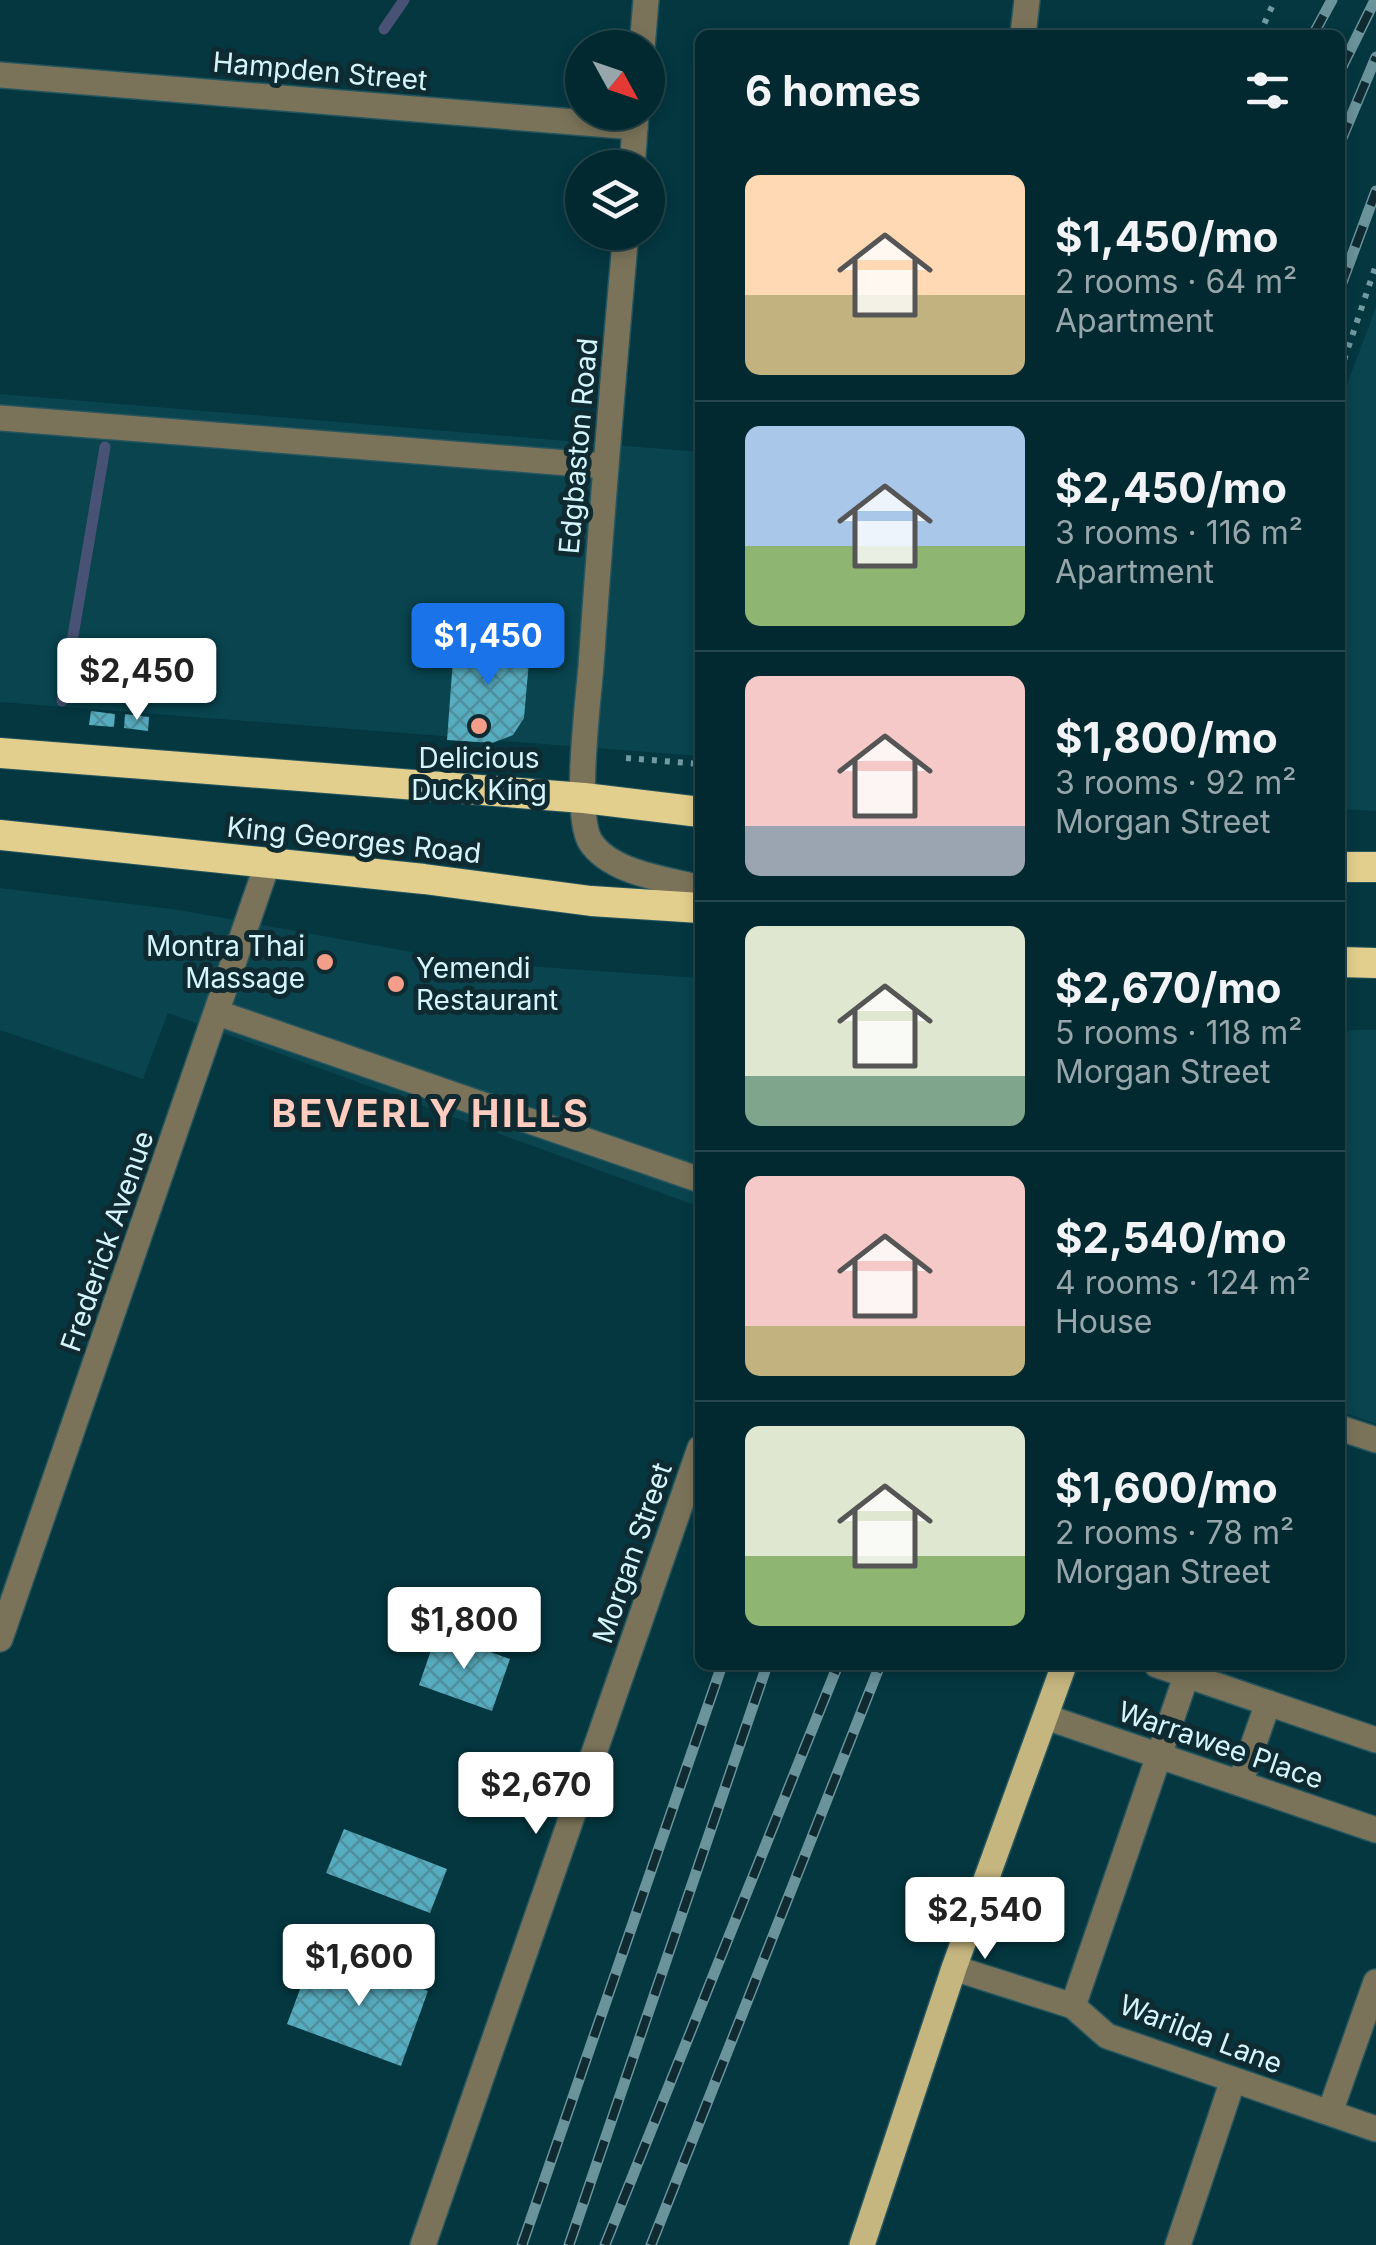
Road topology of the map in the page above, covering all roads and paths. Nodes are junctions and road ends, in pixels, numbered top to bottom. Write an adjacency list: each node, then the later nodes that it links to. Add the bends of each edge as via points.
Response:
1 (646, 0): 4 (street)
2 (1027, 0): 5 (street)
3 (1275, 0): 6 (path)
4 (644, 30)
5 (1024, 30)
6 (1261, 30)
7 (0, 75): 8 (street, Hampden Street)
8 (565, 115)
9 (624, 250): 13 (street, Edgbaston Road)
10 (1376, 265): 11 (path)
11 (1345, 357)
12 (0, 418): 13 (street)
13 (606, 466): 17 (street, Edgbaston Road)
14 (0, 753): 17 (highway, King Georges Road)
15 (626, 758): 16 (path)
16 (695, 764)
17 (584, 798): 18 (highway, King Georges Road); 23 (street, Edgbaston Road, via 587,835 602,854)
18 (695, 811)
19 (0, 834): 20 (highway, King Georges Road)
20 (268, 862): 24 (highway, King Georges Road, via 591,902); 27 (street, Frederick Avenue)
21 (1345, 866): 22 (highway)
22 (1376, 867)
23 (695, 887)
24 (695, 908)
25 (1345, 962): 26 (highway)
26 (1376, 963)
27 (218, 1013): 28 (street); 32 (street, Frederick Avenue)
28 (695, 1178)
29 (1345, 1430): 30 (street)
30 (1376, 1440)
31 (695, 1462): 47 (street, Morgan Street)
32 (0, 1638)
33 (1062, 1670): 36 (main road)
34 (1188, 1670): 35 (street, Warrawee Place); 38 (street)
35 (1268, 1703): 37 (street, Warrawee Place); 39 (street)
36 (1046, 1717): 38 (street, Warrawee Place); 41 (main road)
37 (1376, 1740)
38 (1159, 1756): 39 (street, Warrawee Place); 43 (street)
39 (1240, 1783): 40 (street, Warrawee Place)
40 (1376, 1830)
41 (954, 1968): 43 (street, Warilda Lane); 48 (main road)
42 (1376, 1982): 45 (street)
43 (1073, 2006): 44 (street, Warilda Lane, via 1107,2036)
44 (1233, 2080): 45 (street, Warilda Lane); 49 (street)
45 (1330, 2112): 46 (street, Warilda Lane)
46 (1376, 2129)
47 (424, 2245)
48 (862, 2245)
49 (1178, 2245)

